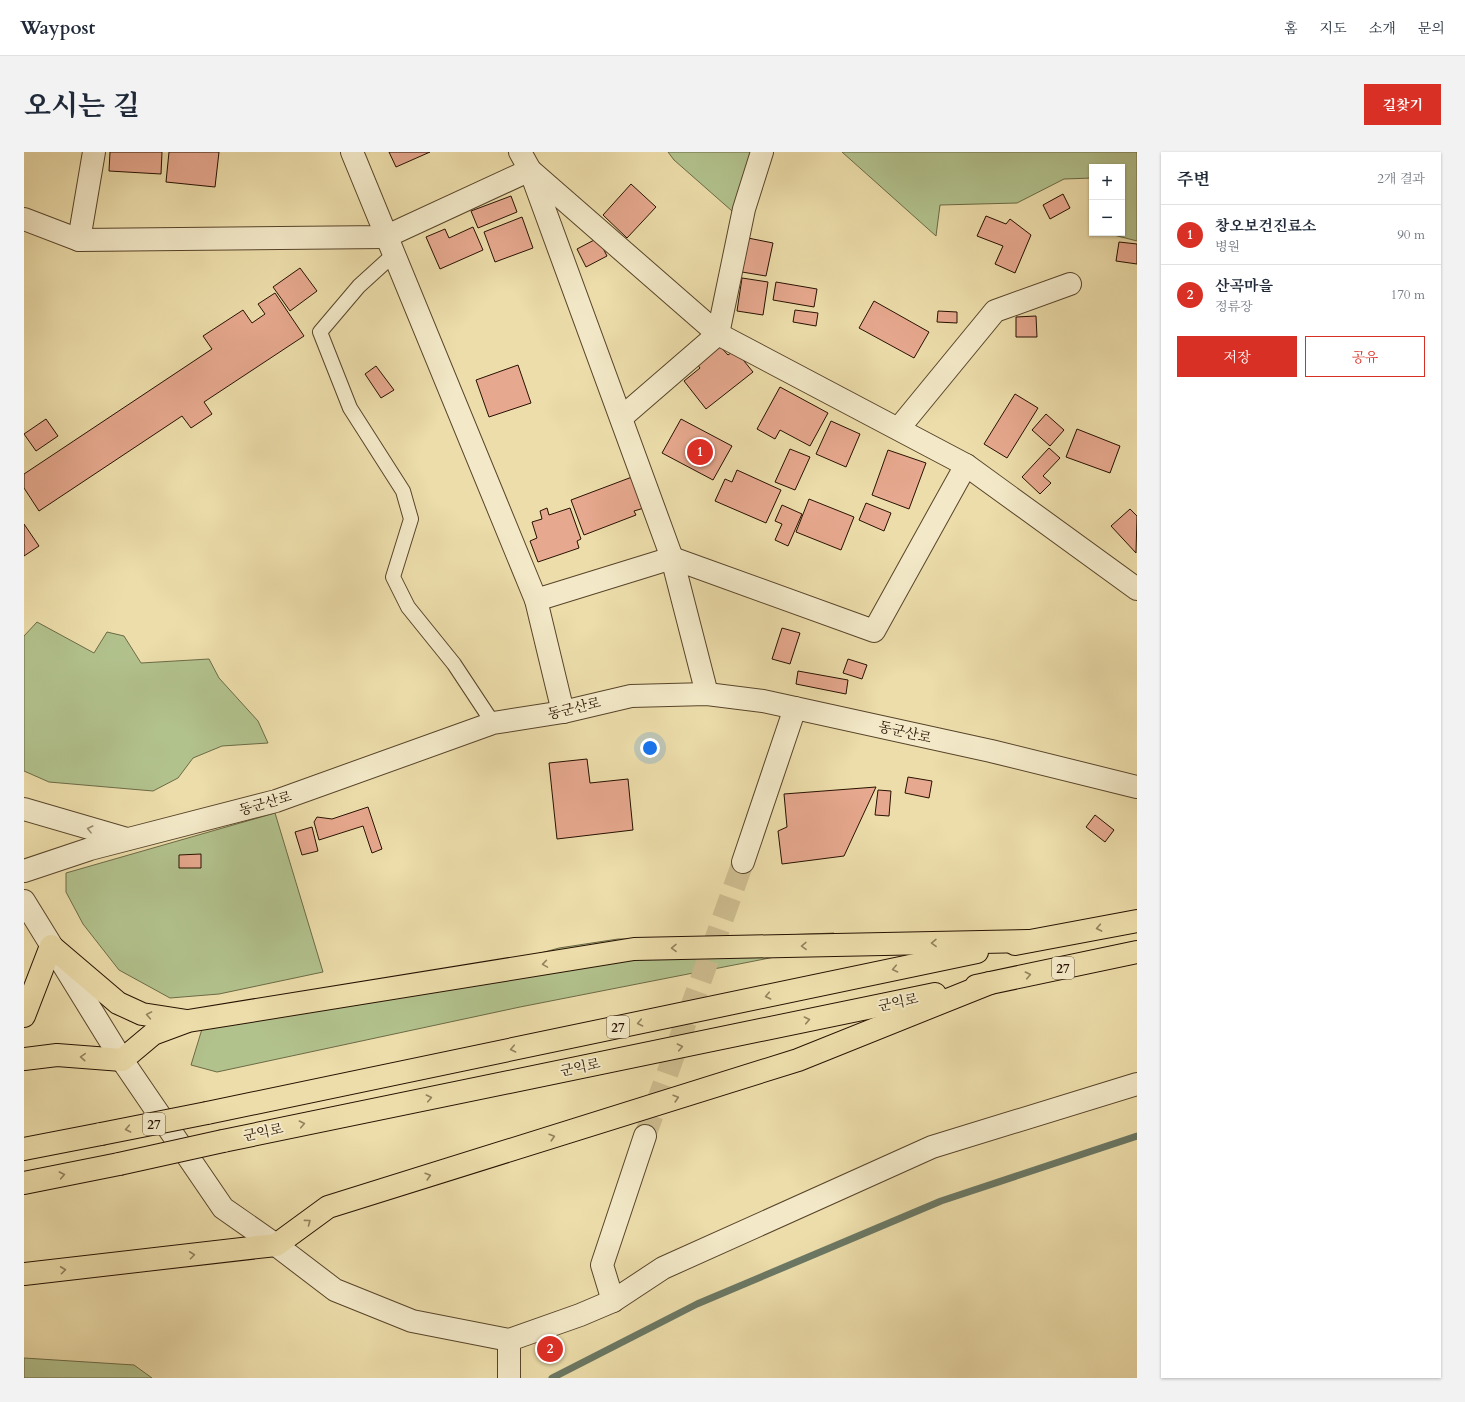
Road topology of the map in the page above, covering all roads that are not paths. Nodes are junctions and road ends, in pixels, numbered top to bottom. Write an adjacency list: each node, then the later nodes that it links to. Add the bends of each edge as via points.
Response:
1 (94, 152): 6 (street)
2 (352, 152): 7 (street)
3 (762, 152): 9 (street, via 744,209)
4 (525, 161): 7 (street); 9 (street); 10 (street)
5 (24, 219): 6 (street)
6 (79, 240): 7 (street)
7 (389, 246): 15 (street); 19 (lane, via 320,332 350,408 402,491 412,519 393,577 408,607 454,664)
8 (1070, 284): 11 (street, via 995,311)
9 (718, 334): 10 (street); 11 (street)
10 (622, 417): 13 (street)
11 (899, 428): 12 (street)
12 (966, 465): 13 (street, via 874,631); 14 (street)
13 (672, 558): 15 (street); 16 (street)
14 (1137, 589)
15 (536, 600): 18 (street)
16 (707, 694): 17 (street, 동군산로); 18 (street, 동군산로, via 632,696)
17 (796, 708): 20 (street, 동군산로, via 991,751); 23 (street)
18 (563, 712): 19 (street, 동군산로)
19 (493, 723): 22 (street, 동군산로, via 276,801)
20 (1137, 787)
21 (24, 809): 22 (street, one-way to 21)
22 (128, 839): 24 (street, 동군산로)
23 (744, 862)
24 (24, 871)
25 (24, 901): 28 (street)
26 (1137, 921): 27 (highway, 27, one-way to 27)
27 (1029, 941): 32 (highway, one-way to 32, via 634,949); 37 (highway, 27, one-way to 37, bridge)
28 (52, 946): 31 (highway); 32 (highway, one-way to 28, via 142,1014 118,1003); 34 (street)
29 (1137, 952): 30 (highway, 군익로 / 27, one-way to 29)
30 (990, 983): 38 (highway, 군익로 / 27, one-way to 30, bridge); 39 (highway, one-way to 30, via 328,1207 798,1060)
31 (24, 1016)
32 (188, 1021): 34 (highway, via 153,1034)
33 (24, 1059): 34 (highway, one-way to 33, via 57,1055)
34 (122, 1060): 39 (street, via 223,1208)
35 (1137, 1084): 41 (street, via 932,1146 663,1268)
36 (644, 1136): 41 (street, via 602,1265)
37 (24, 1149)
38 (24, 1183)
39 (276, 1245): 40 (highway, one-way to 39); 42 (street, via 335,1290 412,1321)
40 (24, 1274)
41 (613, 1301): 42 (street)
42 (509, 1340): 43 (street)
43 (509, 1378)

